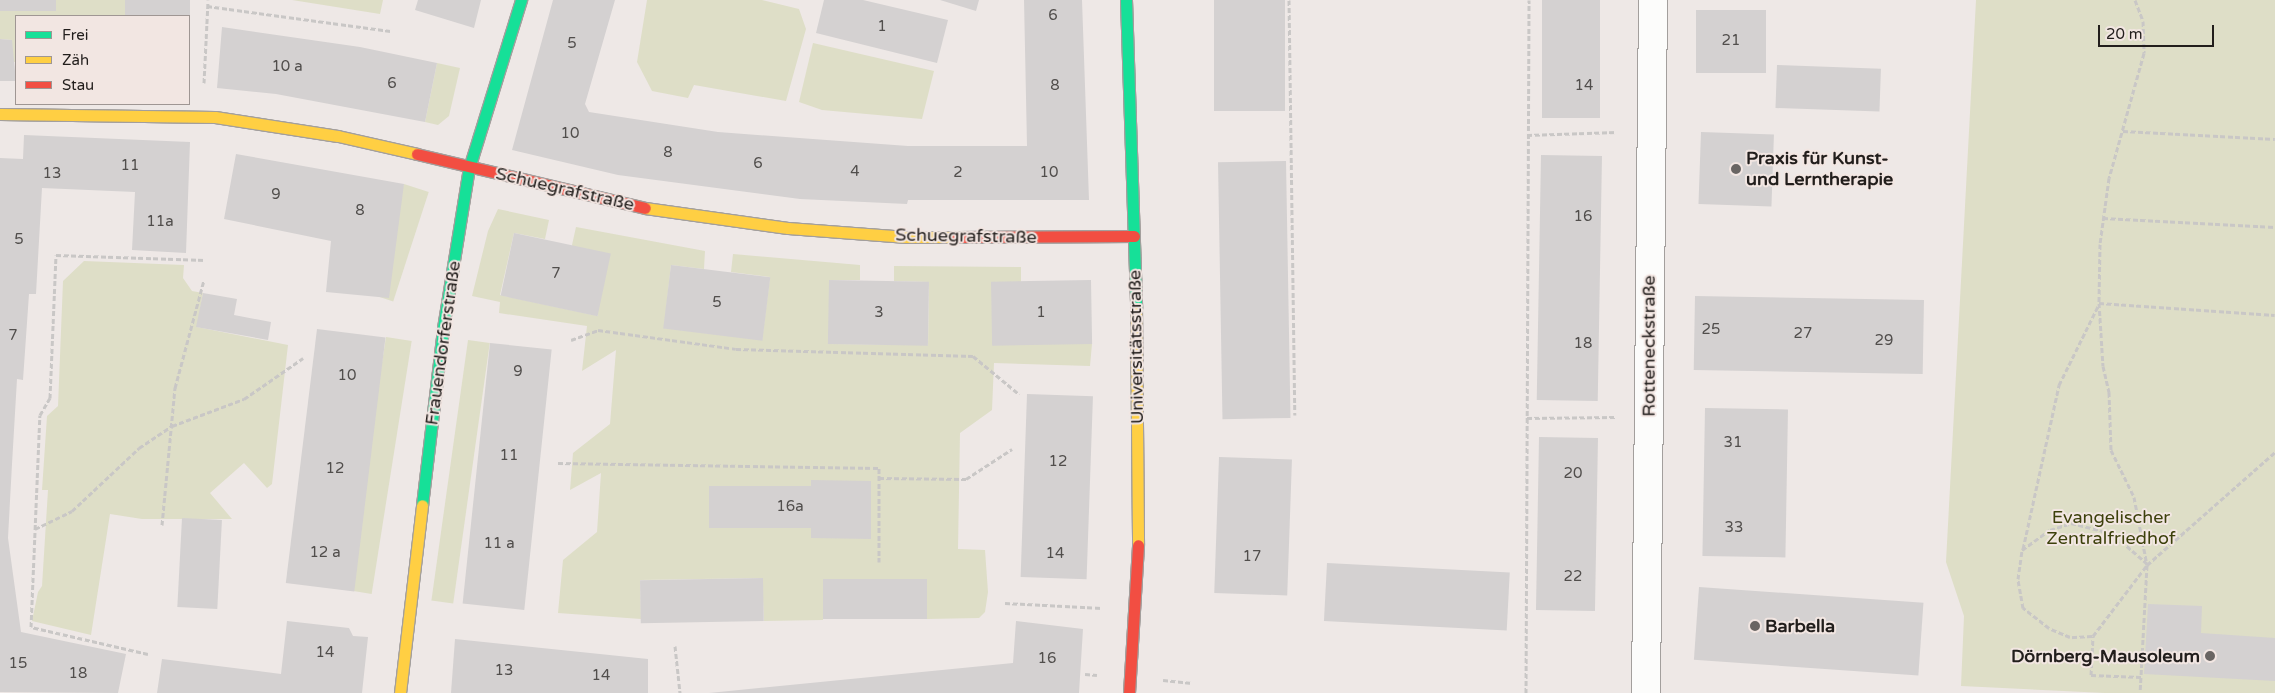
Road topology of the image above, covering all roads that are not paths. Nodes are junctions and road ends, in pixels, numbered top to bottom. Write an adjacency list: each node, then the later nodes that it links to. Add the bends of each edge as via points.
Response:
1 (522, 0): 5 (street, Frauendorferstraße)
2 (1126, 0): 6 (street, Universitätsstraße)
3 (1653, 0): 9 (street, Rotteneckstraße)
4 (0, 114): 5 (street, Schuegrafstraße, via 202,116 338,136)
5 (469, 168): 6 (street, Schuegrafstraße, via 650,209 788,228 907,237); 7 (street, Frauendorferstraße, via 443,328)
6 (1134, 236): 8 (street, Universitätsstraße, via 1138,387 1136,610)
7 (400, 693)
8 (1129, 693)
9 (1646, 693)

